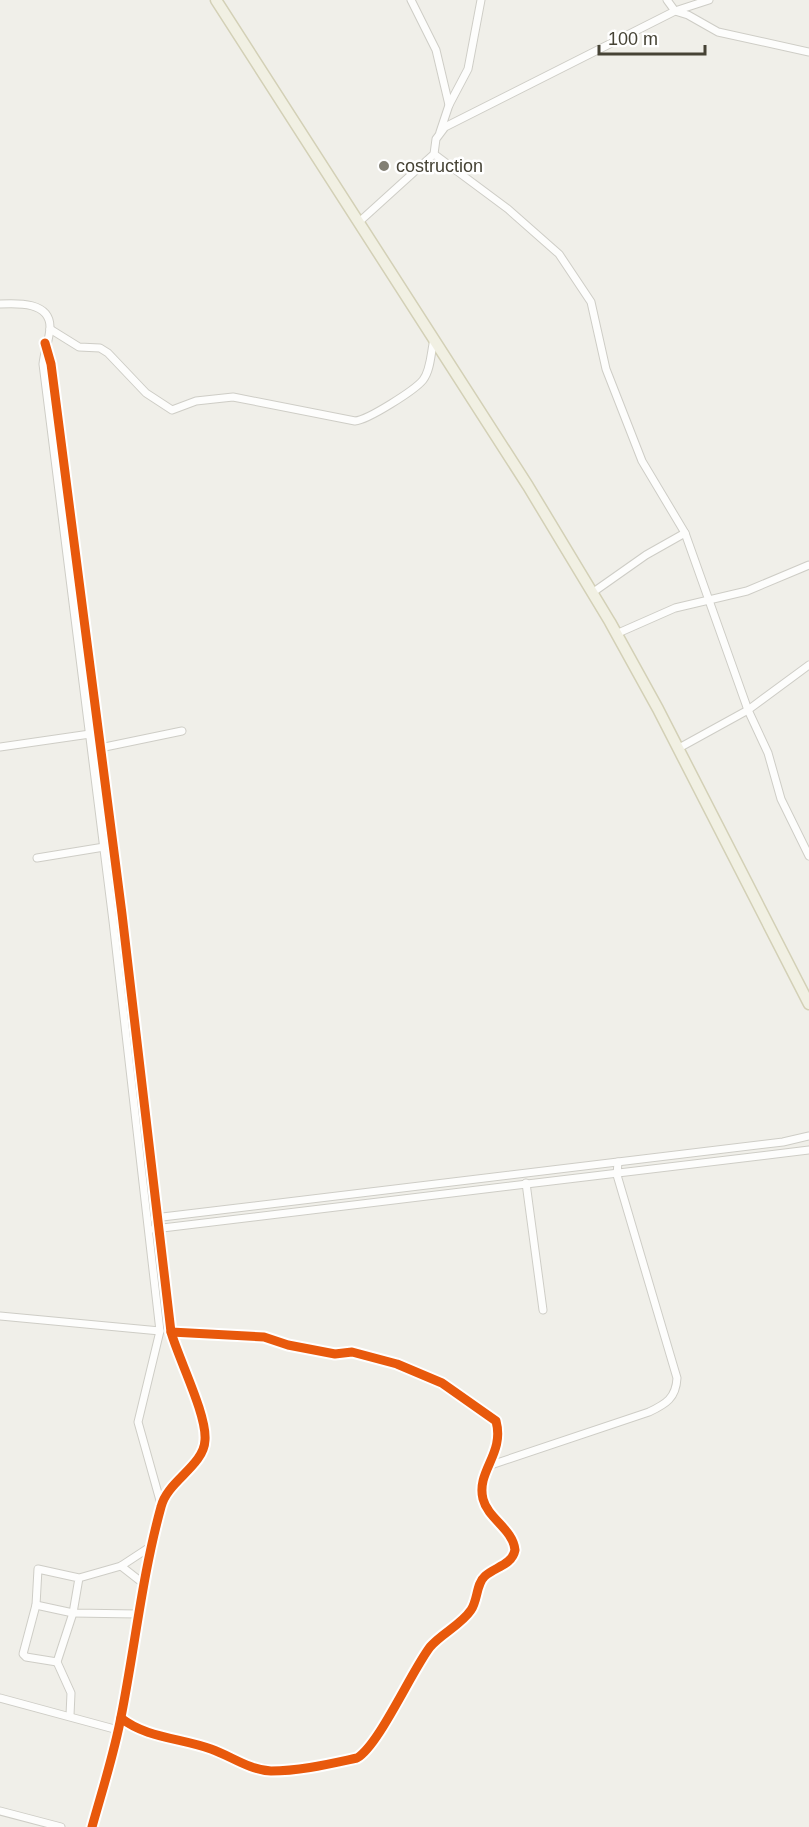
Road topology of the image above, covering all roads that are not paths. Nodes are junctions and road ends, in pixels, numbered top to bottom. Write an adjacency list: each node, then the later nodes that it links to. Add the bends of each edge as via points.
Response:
1 (216, 0): 11 (main road)
2 (411, 0): 8 (street, via 436,50)
3 (481, 0): 8 (street, via 468,69)
4 (667, 0): 6 (street)
5 (709, 0): 6 (street)
6 (675, 11): 7 (street, via 718,32); 9 (street, via 445,127)
7 (809, 52)
8 (449, 105): 9 (street)
9 (439, 134): 10 (street)
10 (434, 154): 11 (street); 16 (street, via 507,209 559,254 572,271 591,302 606,369 642,461)
11 (359, 222): 14 (main road)
12 (0, 304): 13 (street, via 36,307 48,316)
13 (50, 329): 14 (street, via 79,347 99,348 108,353 146,393 172,410 196,401 233,397 355,421 369,417 420,383 426,375); 15 (street)
14 (434, 339): 18 (main road)
15 (45, 344): 24 (street, via 43,364); 26 (street, via 51,364)
16 (685, 533): 18 (street); 19 (street)
17 (809, 565): 19 (street, via 747,591)
18 (592, 593): 20 (main road)
19 (710, 598): 20 (street, via 675,608); 22 (street)
20 (616, 634): 27 (main road)
21 (809, 665): 22 (street)
22 (748, 710): 27 (street); 29 (street, via 768,753 781,799)
23 (182, 731): 26 (street)
24 (90, 734): 25 (street); 28 (street)
25 (0, 747)
26 (100, 748): 38 (street)
27 (679, 748): 31 (main road)
28 (104, 847): 30 (street); 37 (street)
29 (809, 856)
30 (37, 858)
31 (809, 1003)
32 (809, 1136): 34 (street)
33 (809, 1150): 35 (street)
34 (618, 1162): 35 (street); 38 (street)
35 (617, 1175): 36 (street); 45 (street, via 677,1377 676,1391 667,1403 649,1412)
36 (526, 1183): 39 (street); 41 (street)
37 (147, 1218): 38 (street); 40 (street)
38 (157, 1218): 39 (street)
39 (158, 1228): 40 (street); 44 (street)
40 (148, 1230): 43 (street)
41 (543, 1310)
42 (0, 1316): 43 (street)
43 (160, 1330): 46 (street, via 138,1422)
44 (171, 1332): 45 (street, via 264,1337 330,1353 352,1352 423,1373 494,1418 498,1442); 46 (street, via 200,1411 205,1440 204,1448)
45 (491, 1465): 57 (street, via 483,1479 482,1498 510,1536 514,1555 484,1577 467,1616 431,1646 363,1754 314,1767 268,1771 228,1759 213,1750 135,1729)
46 (161, 1504): 47 (street)
47 (153, 1545): 48 (street); 50 (street)
48 (121, 1566): 49 (street); 50 (street)
49 (78, 1578): 51 (street, via 38,1569); 52 (street)
50 (144, 1584): 53 (street)
51 (36, 1605): 52 (street); 54 (street, via 23,1654)
52 (73, 1613): 53 (street); 54 (street)
53 (137, 1614): 57 (street)
54 (57, 1662): 56 (street, via 71,1693)
55 (0, 1698): 56 (street)
56 (70, 1715): 58 (street)
57 (121, 1718): 58 (street)
58 (118, 1730): 61 (street)
59 (0, 1810): 60 (street)
60 (61, 1827)
61 (92, 1827)

